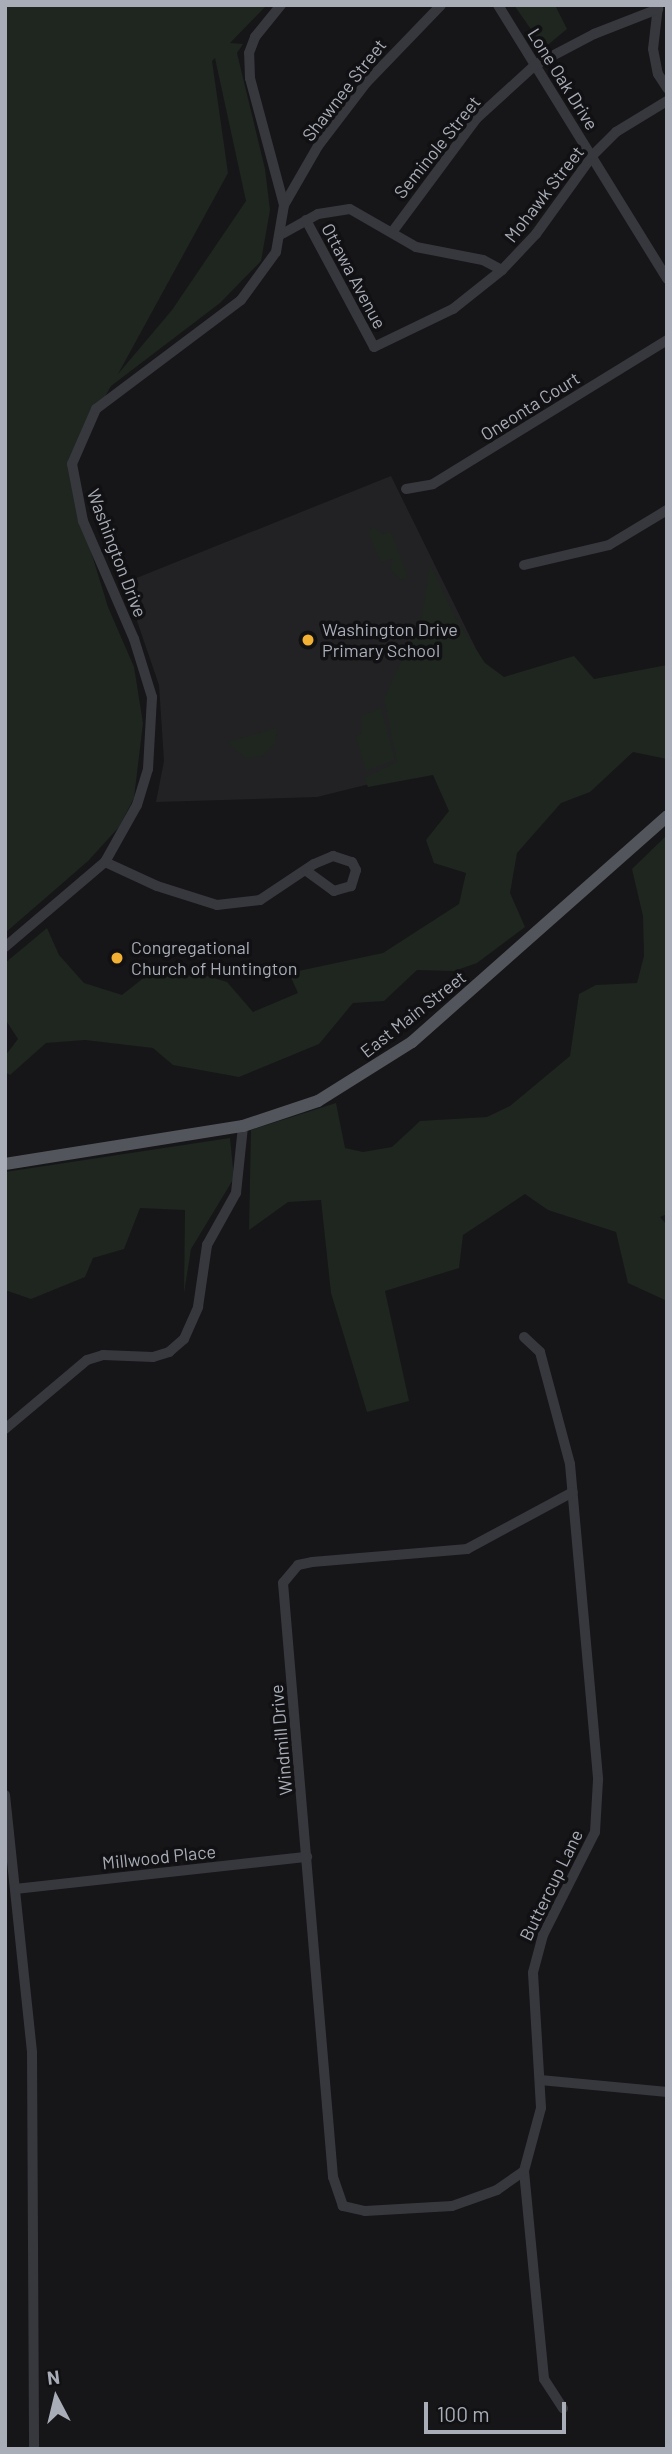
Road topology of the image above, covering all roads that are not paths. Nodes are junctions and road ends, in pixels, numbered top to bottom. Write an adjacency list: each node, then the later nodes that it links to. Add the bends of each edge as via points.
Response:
1 (281, 5): 9 (street, Washington Drive, via 255,37 249,53 250,78)
2 (441, 5): 9 (street, Shawnee Street, via 366,83 318,146)
3 (498, 5): 5 (street, Lone Oak Drive)
4 (658, 7): 5 (street, Seminole Street); 6 (street, via 654,56)
5 (535, 65): 8 (street, Lone Oak Drive); 11 (street, Seminole Street, via 477,118)
6 (667, 88)
7 (667, 101): 8 (street, Mohawk Street, via 615,132)
8 (593, 155): 13 (street, Mohawk Street, via 542,227); 14 (street, Lone Oak Drive)
9 (284, 205): 12 (street, Washington Drive)
10 (306, 220): 11 (street, via 350,209); 12 (street); 16 (street, Ottawa Avenue)
11 (393, 232): 13 (street, via 416,247 483,260)
12 (282, 234): 21 (street, Washington Drive, via 264,274 241,300 96,409 72,464 83,520 134,639 152,697 148,769 137,805)
13 (502, 270): 16 (street, Mohawk Street, via 453,309)
14 (667, 278)
15 (667, 340): 17 (street, Oneonta Court, via 433,484)
16 (374, 347)
17 (406, 489)
18 (667, 510): 19 (street, via 609,545)
19 (524, 565)
20 (667, 816): 24 (main road, East Main Street, via 412,1042 318,1101)
21 (105, 862): 22 (street, via 217,905 260,900); 23 (street, Washington Drive)
22 (306, 871): 22 (street, via 334,891 351,886 356,870 352,862 333,856)
23 (5, 947)
24 (243, 1126): 25 (main road, East Main Street); 27 (street, via 236,1193 207,1245 198,1307 184,1339 169,1352 153,1357 103,1355 87,1360)
25 (5, 1164)
26 (524, 1337): 28 (street, Buttercup Lane, via 540,1352)
27 (5, 1429)
28 (573, 1492): 30 (street, Windmill Drive, via 467,1549 312,1562 288,1572 283,1583); 32 (street, Buttercup Lane, via 598,1810 587,1854 536,1950 532,1999)
29 (5, 1795): 31 (street)
30 (307, 1857): 31 (street, Millwood Place); 34 (street, Windmill Drive, via 333,2177 343,2206 365,2211 452,2206 497,2190)
31 (15, 1889): 36 (street, via 32,2053)
32 (540, 2080): 33 (street); 34 (street, Buttercup Lane, via 538,2129)
33 (667, 2092)
34 (524, 2171): 35 (street, Buttercup Lane, via 544,2379)
35 (563, 2408)
36 (34, 2449)

